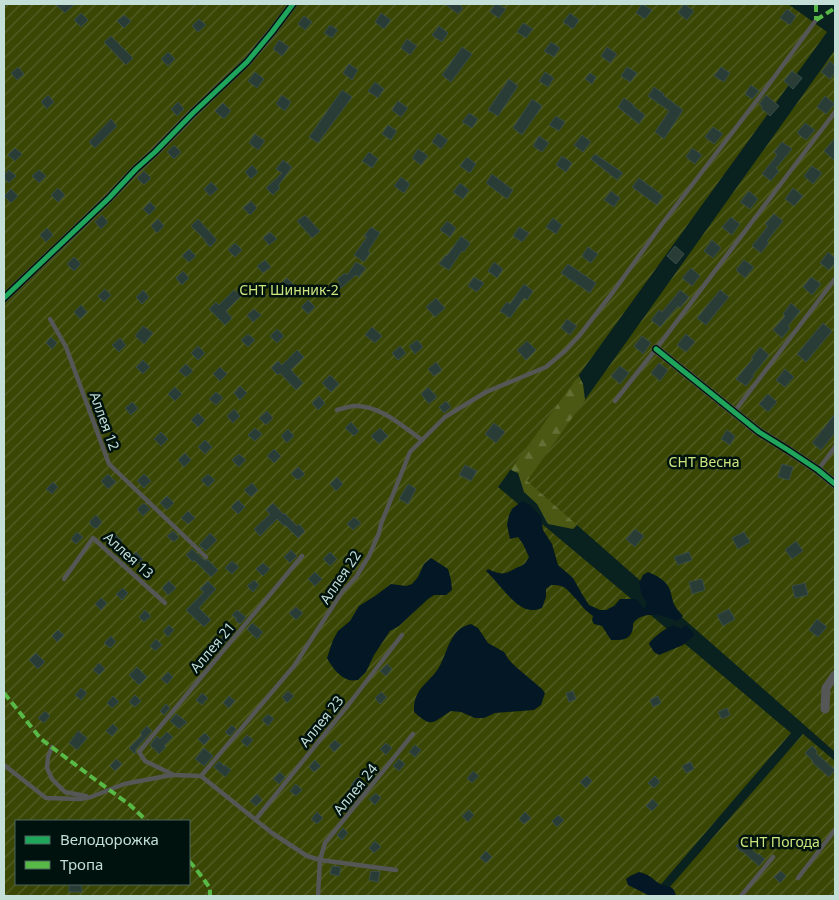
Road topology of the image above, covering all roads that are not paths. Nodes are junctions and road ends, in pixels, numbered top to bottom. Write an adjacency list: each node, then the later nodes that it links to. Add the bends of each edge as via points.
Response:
1 (293, 4): 5 (street, via 247,62)
2 (816, 20): 11 (lane, Аллея 22, via 613,292 565,351 546,367 486,392 445,417)
3 (835, 112): 7 (lane)
4 (835, 279): 10 (lane)
5 (4, 298)
6 (50, 319): 16 (lane, Аллея 12, via 66,347 109,464)
7 (656, 349): 8 (lane); 10 (street)
8 (615, 401)
9 (337, 410): 11 (lane, via 353,406 374,409)
10 (734, 412): 13 (street)
11 (422, 440): 26 (lane, Аллея 22, via 410,452 379,533 356,577 342,592 294,666)
12 (835, 447): 13 (lane)
13 (818, 470): 14 (street)
14 (835, 484)
15 (302, 556): 25 (lane, Аллея 21, via 139,752 145,761)
16 (206, 557)
17 (64, 579): 18 (lane, Аллея 13, via 94,538)
18 (165, 603)
19 (402, 635): 28 (lane, Аллея 23)
20 (835, 675): 21 (street, via 826,688)
21 (825, 709)
22 (413, 734): 31 (lane, Аллея 24, via 325,843)
23 (52, 747): 27 (lane, via 47,768 52,780 66,792)
24 (4, 765): 27 (lane, via 46,798)
25 (174, 775): 26 (lane); 27 (lane, via 124,784)
26 (201, 776): 28 (lane)
27 (91, 797)
28 (256, 819): 31 (lane, via 307,856)
29 (835, 830): 33 (lane)
30 (773, 858): 35 (lane)
31 (320, 860): 32 (lane); 34 (lane, Аллея 24)
32 (396, 870)
33 (798, 878)
34 (318, 896)
35 (741, 896)

